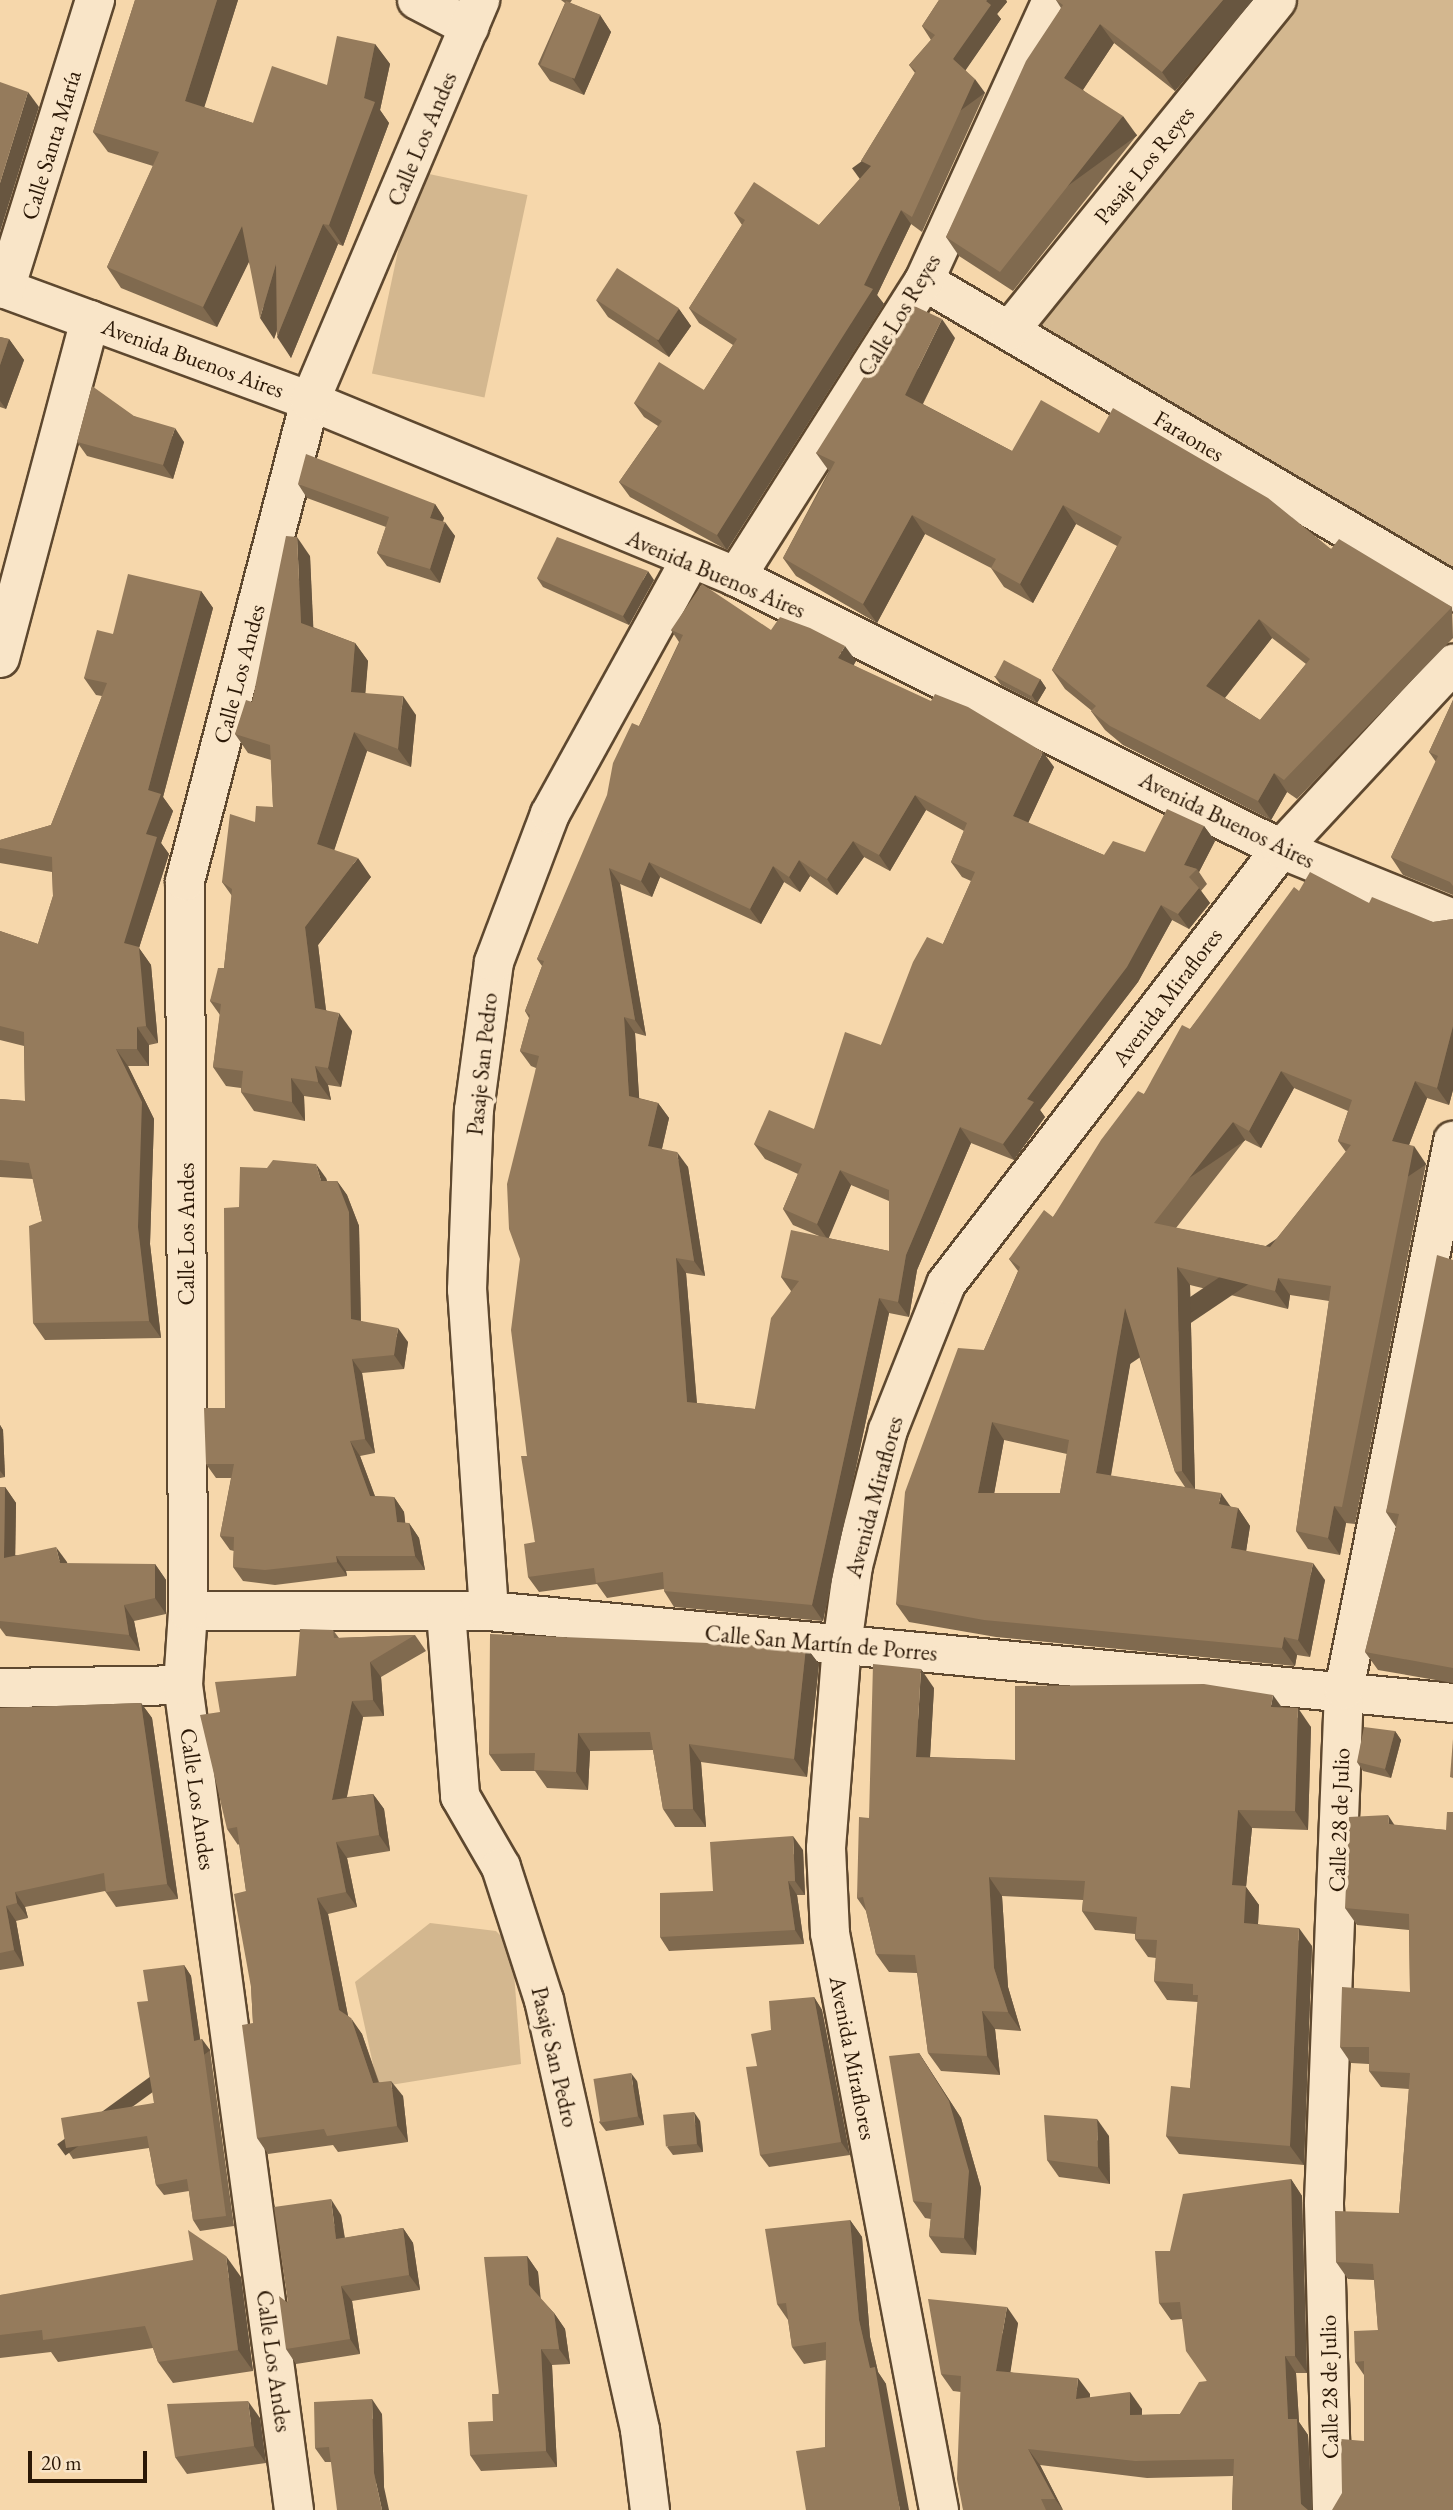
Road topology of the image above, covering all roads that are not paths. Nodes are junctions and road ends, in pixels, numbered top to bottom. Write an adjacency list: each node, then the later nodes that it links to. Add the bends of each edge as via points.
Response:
1 (95, 0): 7 (street, Calle Santa María)
2 (417, 0): 5 (street)
3 (1052, 0): 6 (street, Calle Los Reyes)
4 (1277, 0): 9 (street, Pasaje Los Reyes)
5 (474, 14): 10 (street, Calle Los Andes)
6 (924, 281): 9 (street, Faraones); 12 (street, Calle Los Reyes)
7 (2, 288): 8 (street, Avenida Buenos Aires)
8 (90, 320): 10 (street, Avenida Buenos Aires); 14 (street)
9 (1010, 330): 13 (street, Faraones)
10 (310, 401): 11 (street, Avenida Buenos Aires); 19 (street, Calle Los Andes, via 185,881)
11 (689, 562): 12 (street, Avenida Buenos Aires); 20 (street, Pasaje San Pedro, via 550,814 494,962 474,1110 467,1290)
12 (736, 577): 16 (street, Avenida Buenos Aires)
13 (1453, 592)
14 (0, 658)
15 (1453, 664): 16 (street, Avenida Miraflores)
16 (1281, 849): 17 (street, Avenida Buenos Aires); 22 (street, Avenida Miraflores, via 946,1284 888,1430 853,1566)
17 (1453, 919)
18 (1453, 1141): 25 (street, Calle 28 de Julio)
19 (188, 1611): 21 (street, Calle San Martín de Porres); 23 (street, Calle Los Andes)
20 (489, 1611): 21 (street, Calle San Martín de Porres); 22 (street, Calle San Martín de Porres)
21 (446, 1612): 28 (street, Pasaje San Pedro, via 460,1796 501,1867 544,2000 640,2430)
22 (842, 1645): 25 (street, Calle San Martín de Porres); 29 (street, Avenida Miraflores, via 826,1848 830,1933)
23 (183, 1685): 24 (street); 27 (street, Calle Los Andes)
24 (0, 1688)
25 (1344, 1690): 26 (street, Calle San Martín de Porres); 30 (street, Calle 28 de Julio, via 1324,2202)
26 (1453, 1703)
27 (294, 2510)
28 (650, 2510)
29 (939, 2510)
30 (1332, 2510)

